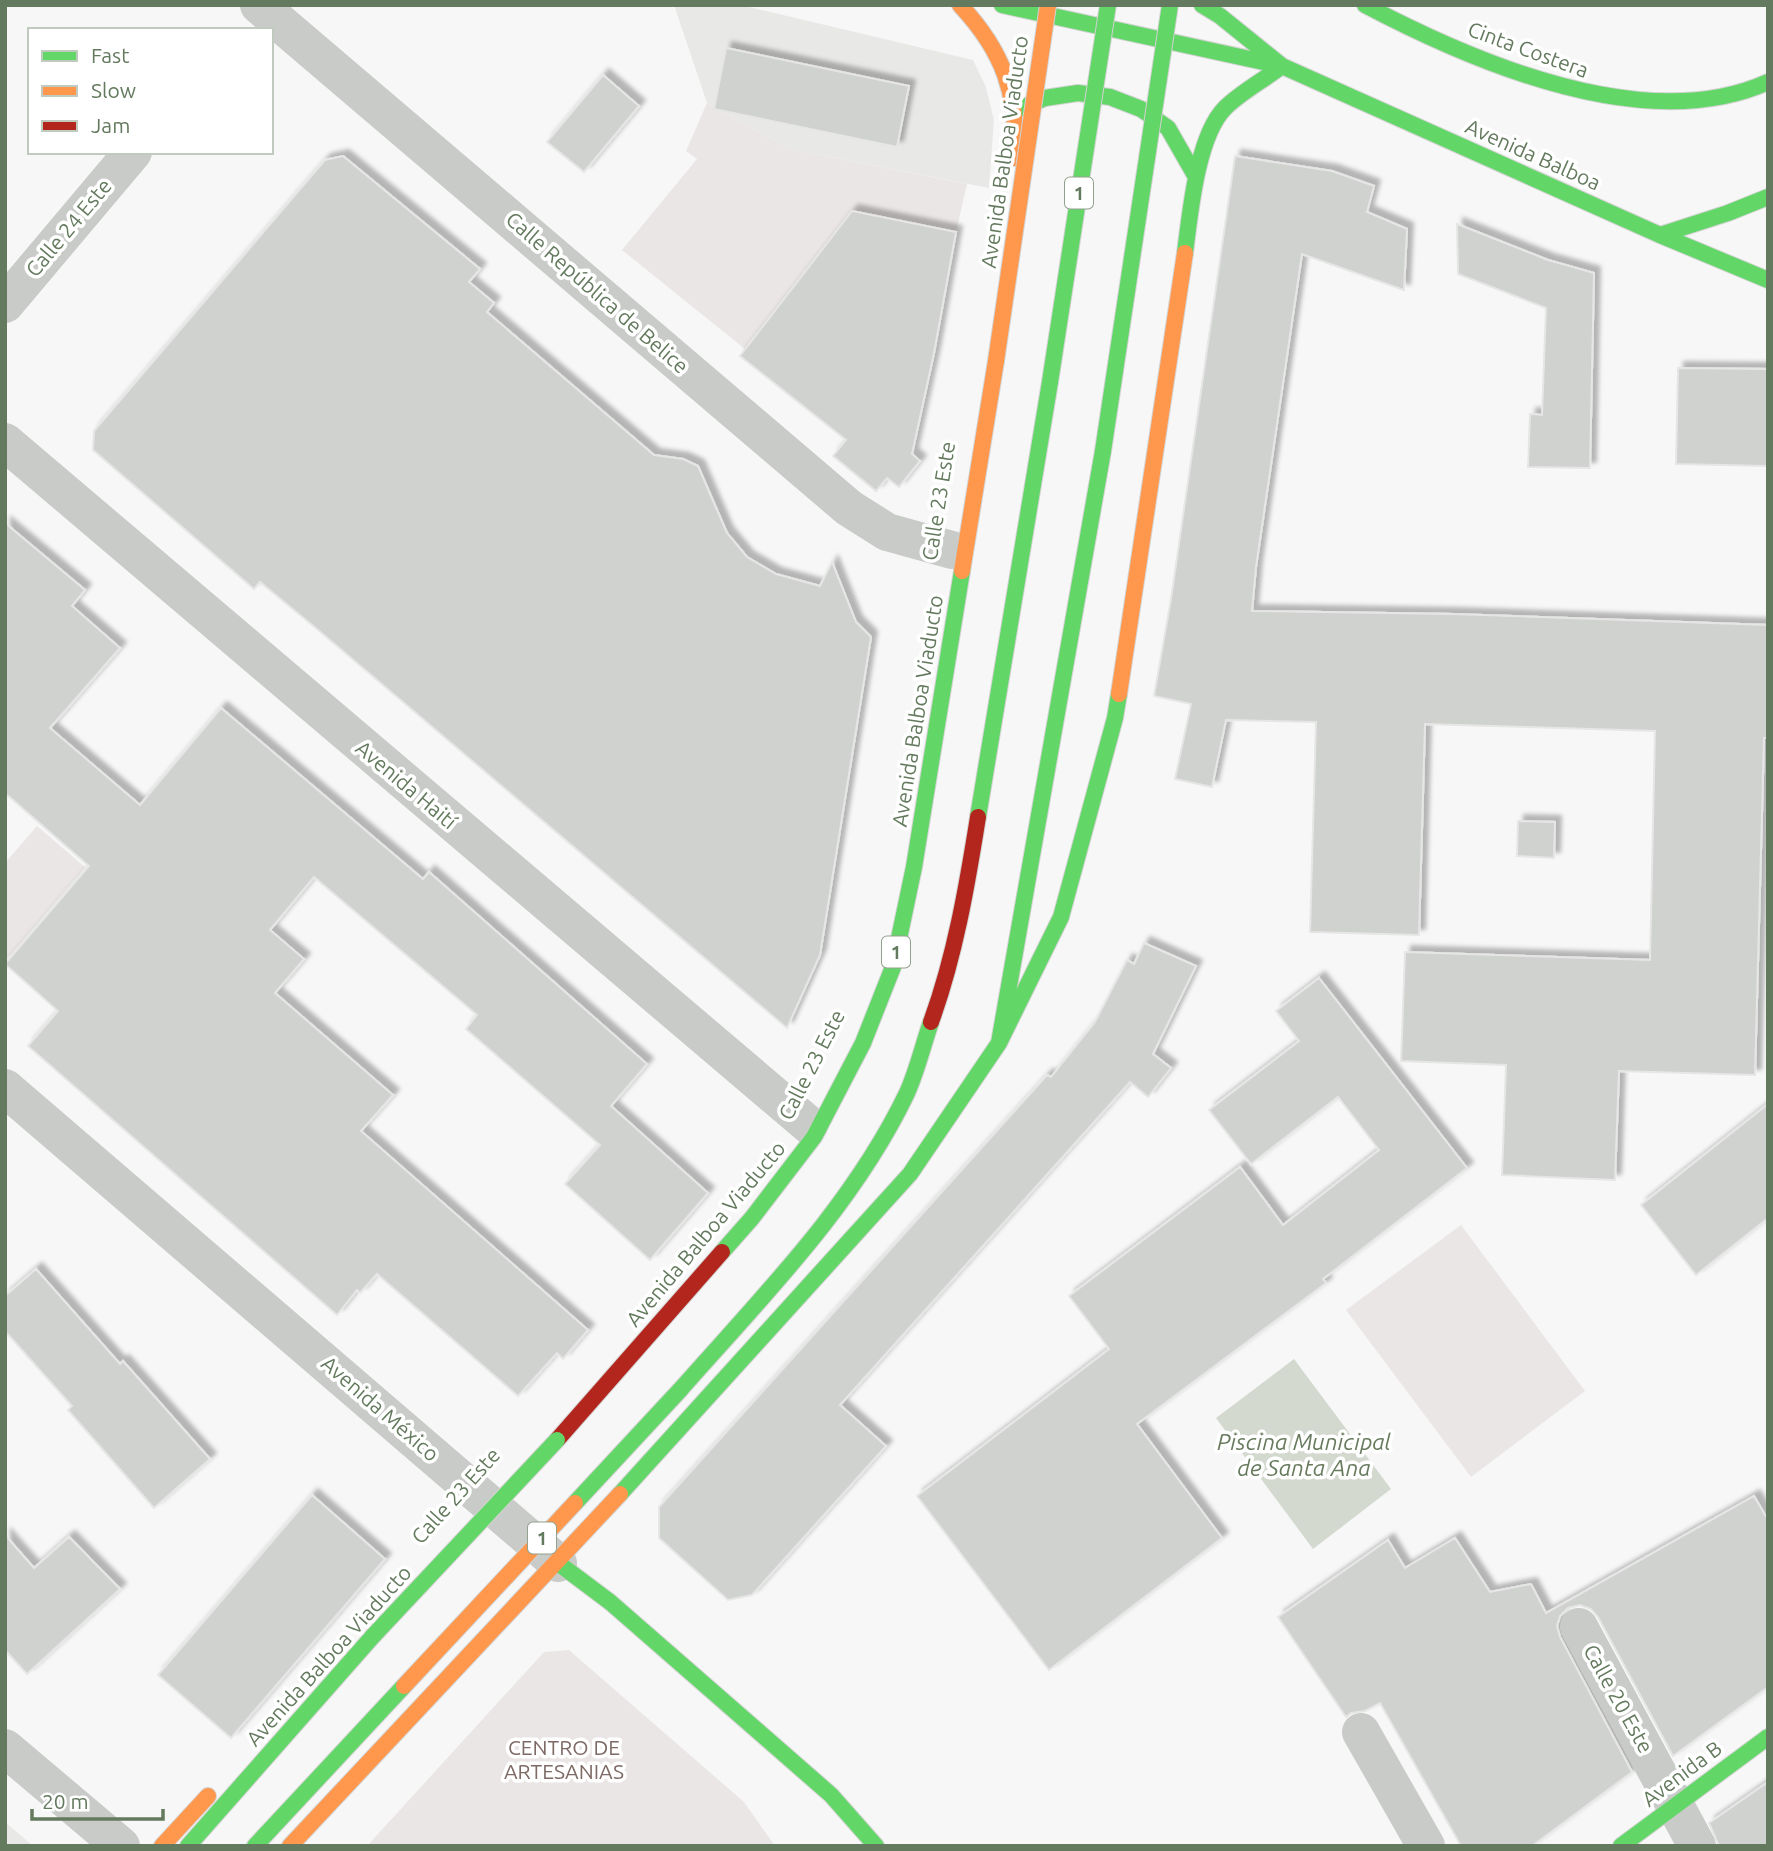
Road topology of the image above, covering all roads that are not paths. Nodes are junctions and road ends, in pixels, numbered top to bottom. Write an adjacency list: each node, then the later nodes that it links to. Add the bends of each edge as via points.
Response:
1 (258, 5): 9 (street); 20 (street, Calle República de Belice, via 849,508 887,532)
2 (960, 5): 12 (main road, Calle 23 Este / 1, via 997,52)
3 (1002, 5): 10 (main road, Avenida Balboa)
4 (1048, 5): 37 (main road, Avenida Balboa Viaducto / 1, bridge, via 914,867 893,967 863,1043 814,1137 752,1218)
5 (1108, 5): 38 (main road, 1, bridge, via 968,879 942,992 907,1092 867,1164 810,1243 680,1390)
6 (1170, 5): 21 (main road, bridge, via 1103,451)
7 (1202, 5): 10 (main road, Avenida Balboa)
8 (1365, 5): 11 (main road, Cinta Costera, via 1401,25 1535,79 1593,95 1653,102 1708,99)
9 (238, 28)
10 (1282, 66): 14 (main road, via 1224,109 1211,130); 16 (main road, Avenida Balboa)
11 (1768, 82)
12 (1015, 111): 14 (main road, via 1045,98 1078,93 1110,97 1142,109 1168,128); 20 (main road, Calle 23 Este / 1, via 1015,157)
13 (131, 154): 18 (street, Calle 24 Este)
14 (1196, 177): 21 (main road, via 1115,718 1061,918)
15 (1768, 197): 16 (main road)
16 (1660, 235): 17 (main road, Avenida Balboa)
17 (1768, 280)
18 (5, 304)
19 (5, 442): 23 (street, Avenida Haití)
20 (952, 550): 23 (main road, Calle 23 Este / 1, via 884,947 857,1030)
21 (999, 1042): 27 (main road, 1, via 910,1174)
22 (5, 1088): 26 (street, Avenida México)
23 (809, 1125): 24 (main road, Calle 23 Este / 1)
24 (764, 1177)
25 (520, 1457): 26 (main road, Calle 23 Este)
26 (483, 1498): 27 (street, Avenida México); 30 (main road, Calle 23 Este)
27 (558, 1563): 39 (main road, 1); 40 (main road, Avenida México, via 610,1602 831,1795)
28 (1579, 1627): 34 (street, Calle 20 Este)
29 (1361, 1732): 41 (street)
30 (266, 1733)
31 (1768, 1737): 34 (main road, Avenida B)
32 (5, 1748): 35 (street)
33 (219, 1784): 36 (main road)
34 (1676, 1805): 42 (main road, Avenida B); 43 (street, Calle 20 Este)
35 (121, 1846)
36 (162, 1846)
37 (188, 1846)
38 (255, 1846)
39 (290, 1846)
40 (876, 1846)
41 (1426, 1846)
42 (1621, 1846)
43 (1697, 1846)

